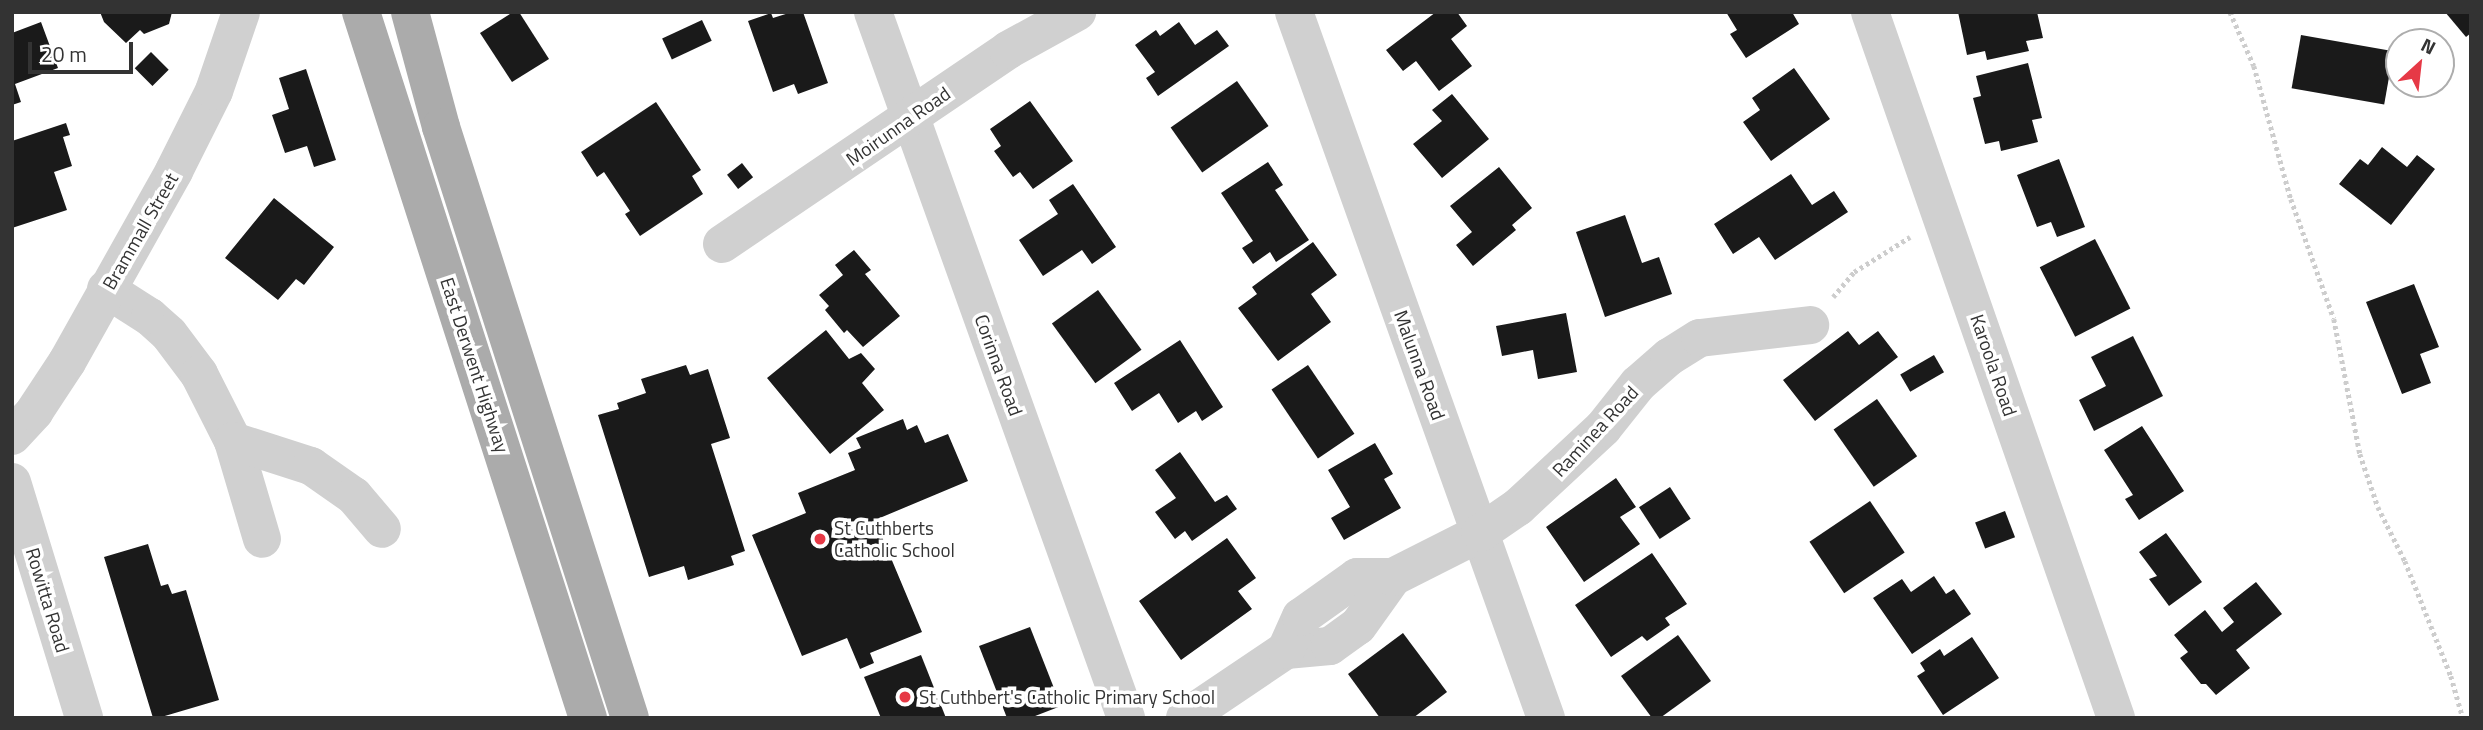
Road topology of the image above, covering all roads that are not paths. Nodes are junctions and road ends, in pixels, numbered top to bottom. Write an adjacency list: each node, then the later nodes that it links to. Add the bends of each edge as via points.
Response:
1 (241, 12): 10 (street, Brammall Street, via 215,91 198,126)
2 (361, 12): 19 (main road, East Derwent Highway)
3 (410, 12): 20 (main road, East Derwent Highway, via 442,127)
4 (873, 12): 8 (street, Corinna Road)
5 (1077, 12): 8 (street, Moirunna Road, via 1008,50)
6 (1294, 12): 16 (street, Malunna Road)
7 (1870, 12): 24 (street, Karoola Road)
8 (910, 117): 9 (street, Moirunna Road); 21 (street, Corinna Road)
9 (722, 244)
10 (106, 289): 12 (street, Brammall Street, via 50,390); 13 (street, via 169,334 199,374)
11 (1810, 325): 16 (street, Raminea Road, via 1700,338 1669,356 1560,471)
12 (12, 436)
13 (233, 441): 15 (street, via 311,466 354,496); 17 (street)
14 (12, 482): 18 (street, Rowitta Road)
15 (382, 528)
16 (1479, 533): 22 (street, Raminea Road, via 1393,577 1358,626 1331,646 1286,650); 23 (street, Malunna Road)
17 (262, 538)
18 (84, 718)
19 (588, 718)
20 (630, 718)
21 (1126, 718)
22 (1185, 718)
23 (1546, 718)
24 (2116, 718)

